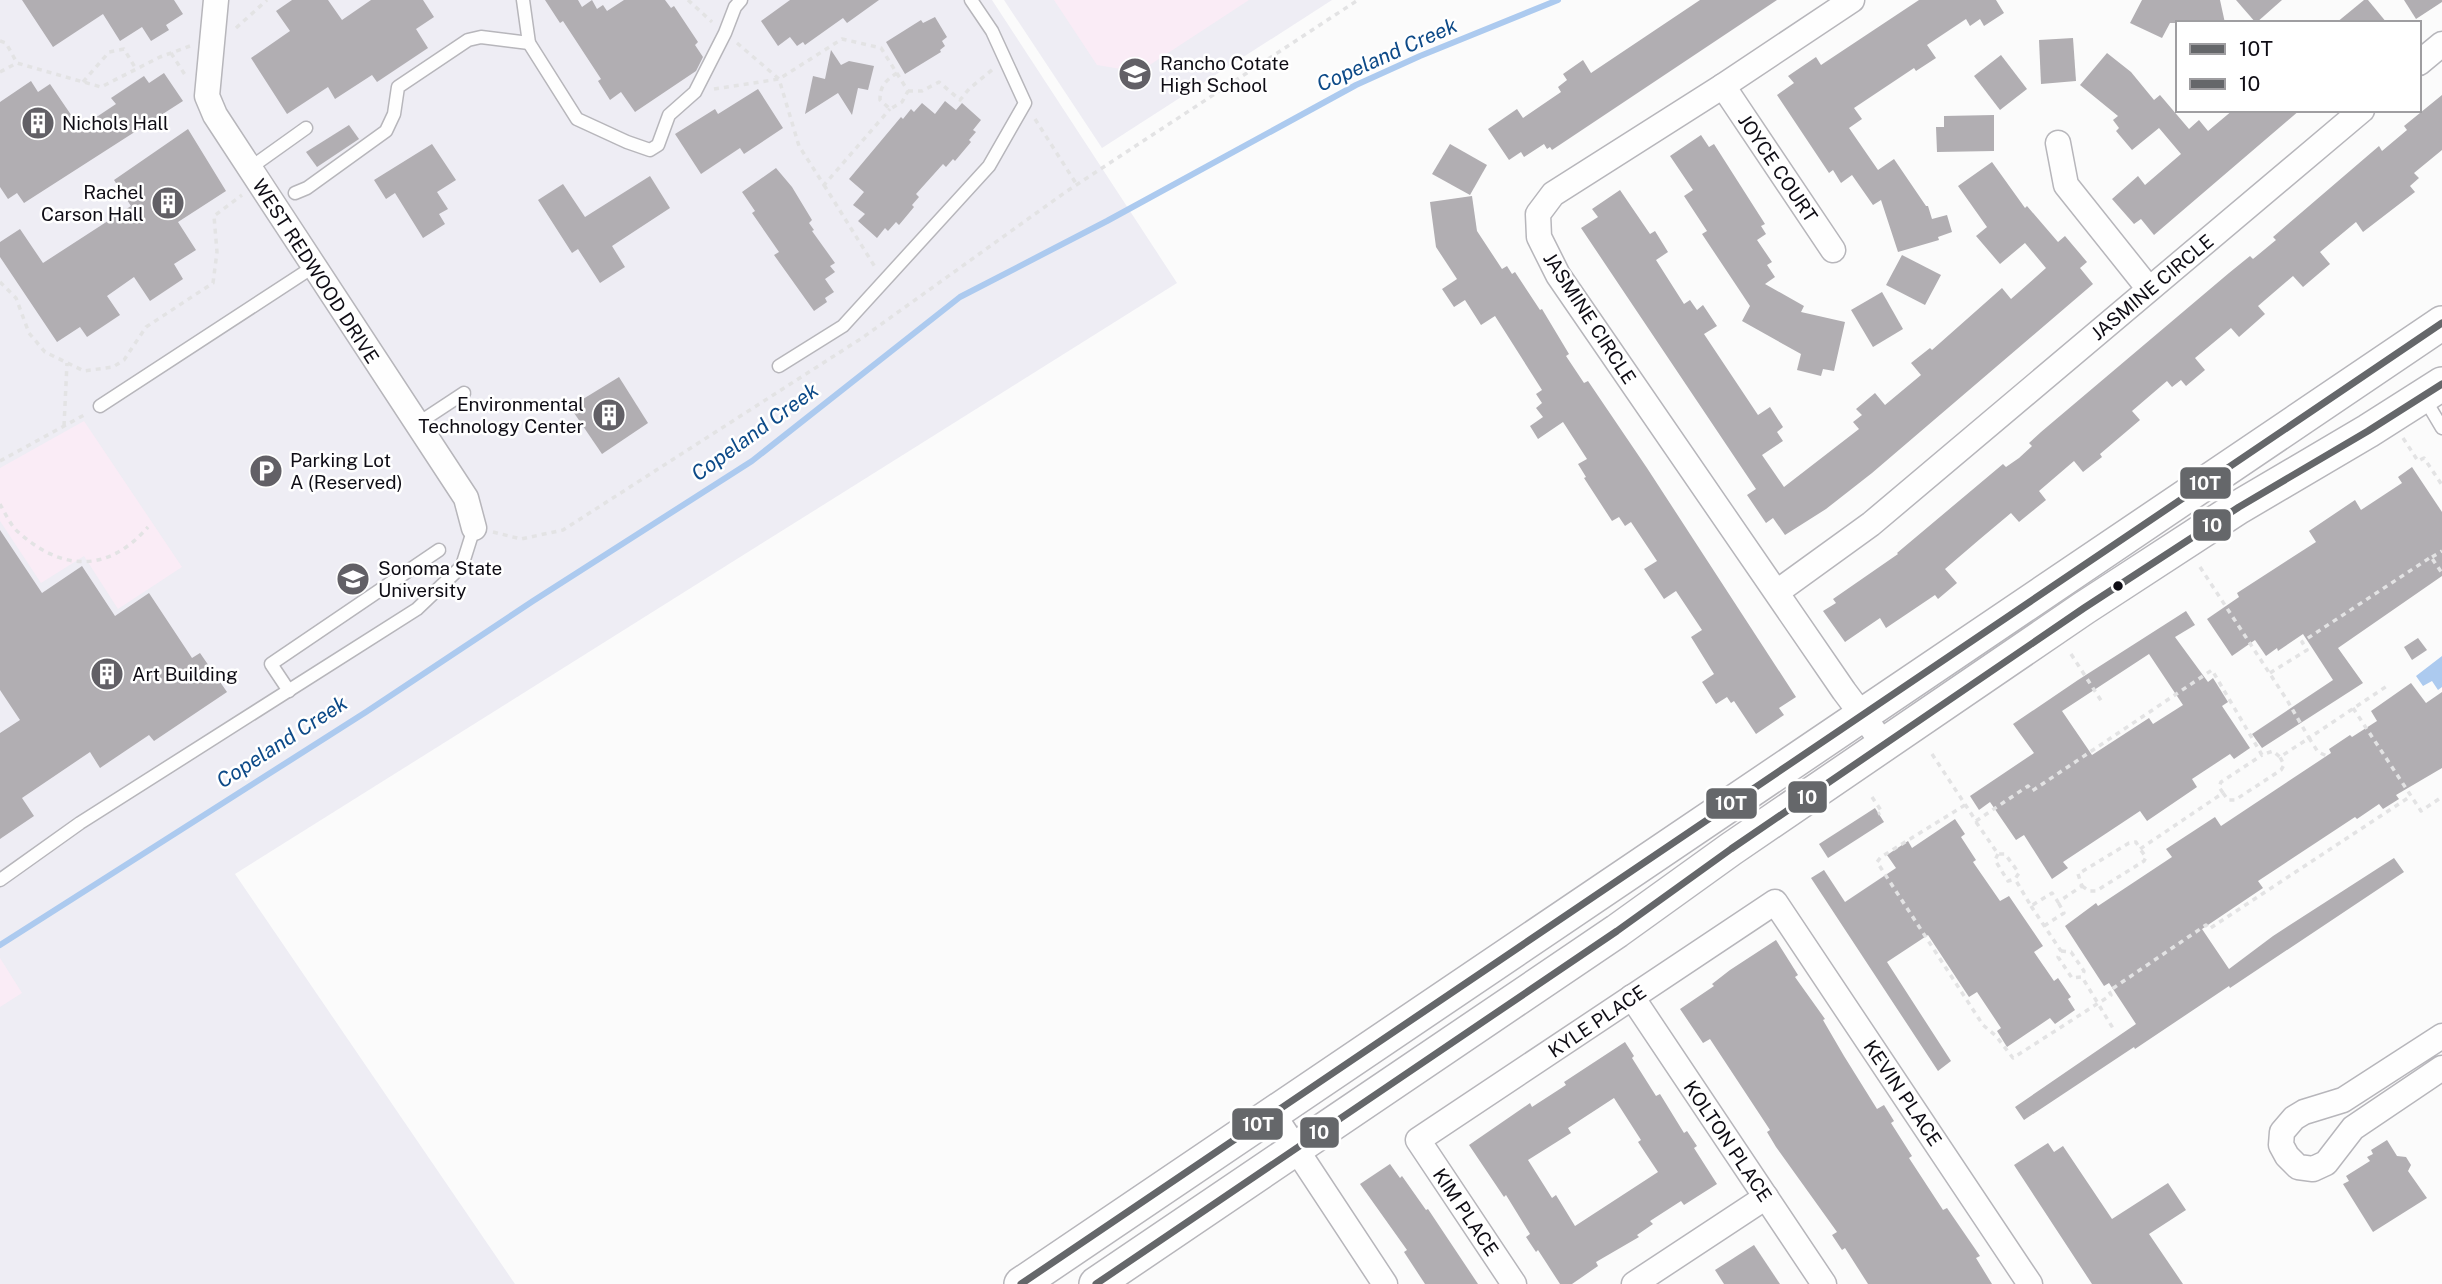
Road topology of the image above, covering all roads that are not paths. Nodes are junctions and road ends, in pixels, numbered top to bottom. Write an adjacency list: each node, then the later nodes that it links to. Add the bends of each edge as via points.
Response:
1 (216, 0): 13 (street, WEST REDWOOD DRIVE, via 207,96)
2 (523, 0): 6 (lane)
3 (741, 0): 6 (lane, via 695,92 669,116 658,145 650,150 577,119)
4 (971, 0): 19 (lane, via 992,31 1025,103 989,166 843,326)
5 (1852, 0): 9 (street, JASMINE CIRCLE)
6 (529, 43): 14 (lane, via 481,37 468,40 398,87 386,131)
7 (2442, 44): 8 (street)
8 (2421, 61)
9 (1723, 86): 15 (street, JOYCE COURT); 27 (street, JASMINE CIRCLE, via 1553,194 1538,214 1539,237 1558,275)
10 (2360, 112): 17 (street, JASMINE CIRCLE)
11 (306, 128): 13 (lane)
12 (2058, 143): 17 (street, via 2066,185)
13 (250, 168): 16 (street, WEST REDWOOD DRIVE)
14 (295, 193)
15 (1833, 250)
16 (313, 267): 22 (lane); 23 (street, WEST REDWOOD DRIVE)
17 (2149, 289): 27 (street, JASMINE CIRCLE, via 1871,524)
18 (2442, 323): 29 (main road)
19 (779, 366)
20 (2432, 390): 24 (lane); 37 (main road, via 2094,601)
21 (464, 393): 23 (lane)
22 (100, 406)
23 (417, 424): 25 (street, WEST REDWOOD DRIVE, via 466,498)
24 (2442, 428)
25 (474, 528): 28 (lane, via 463,566 416,609)
26 (439, 550): 28 (lane, via 271,664)
27 (1777, 592): 29 (street, JASMINE CIRCLE)
28 (289, 691): 30 (lane, via 91,816)
29 (1868, 723): 35 (main road)
30 (0, 880)
31 (1775, 902): 32 (street, KYLE PLACE); 45 (street, KEVIN PLACE)
32 (1632, 997): 36 (street, KYLE PLACE); 38 (street, KOLTON PLACE)
33 (2442, 1035): 34 (street, via 2343,1100 2294,1118 2282,1132 2281,1145 2298,1167 2326,1163 2353,1128)
34 (2442, 1068)
35 (1273, 1114): 37 (street); 39 (main road)
36 (1418, 1140): 42 (street, KIM PLACE)
37 (1296, 1149): 40 (main road); 41 (street)
38 (1766, 1197): 43 (street); 44 (street, KOLTON PLACE)
39 (1021, 1284)
40 (1096, 1284)
41 (1385, 1284)
42 (1514, 1284)
43 (1634, 1284)
44 (1824, 1284)
45 (2030, 1284)

